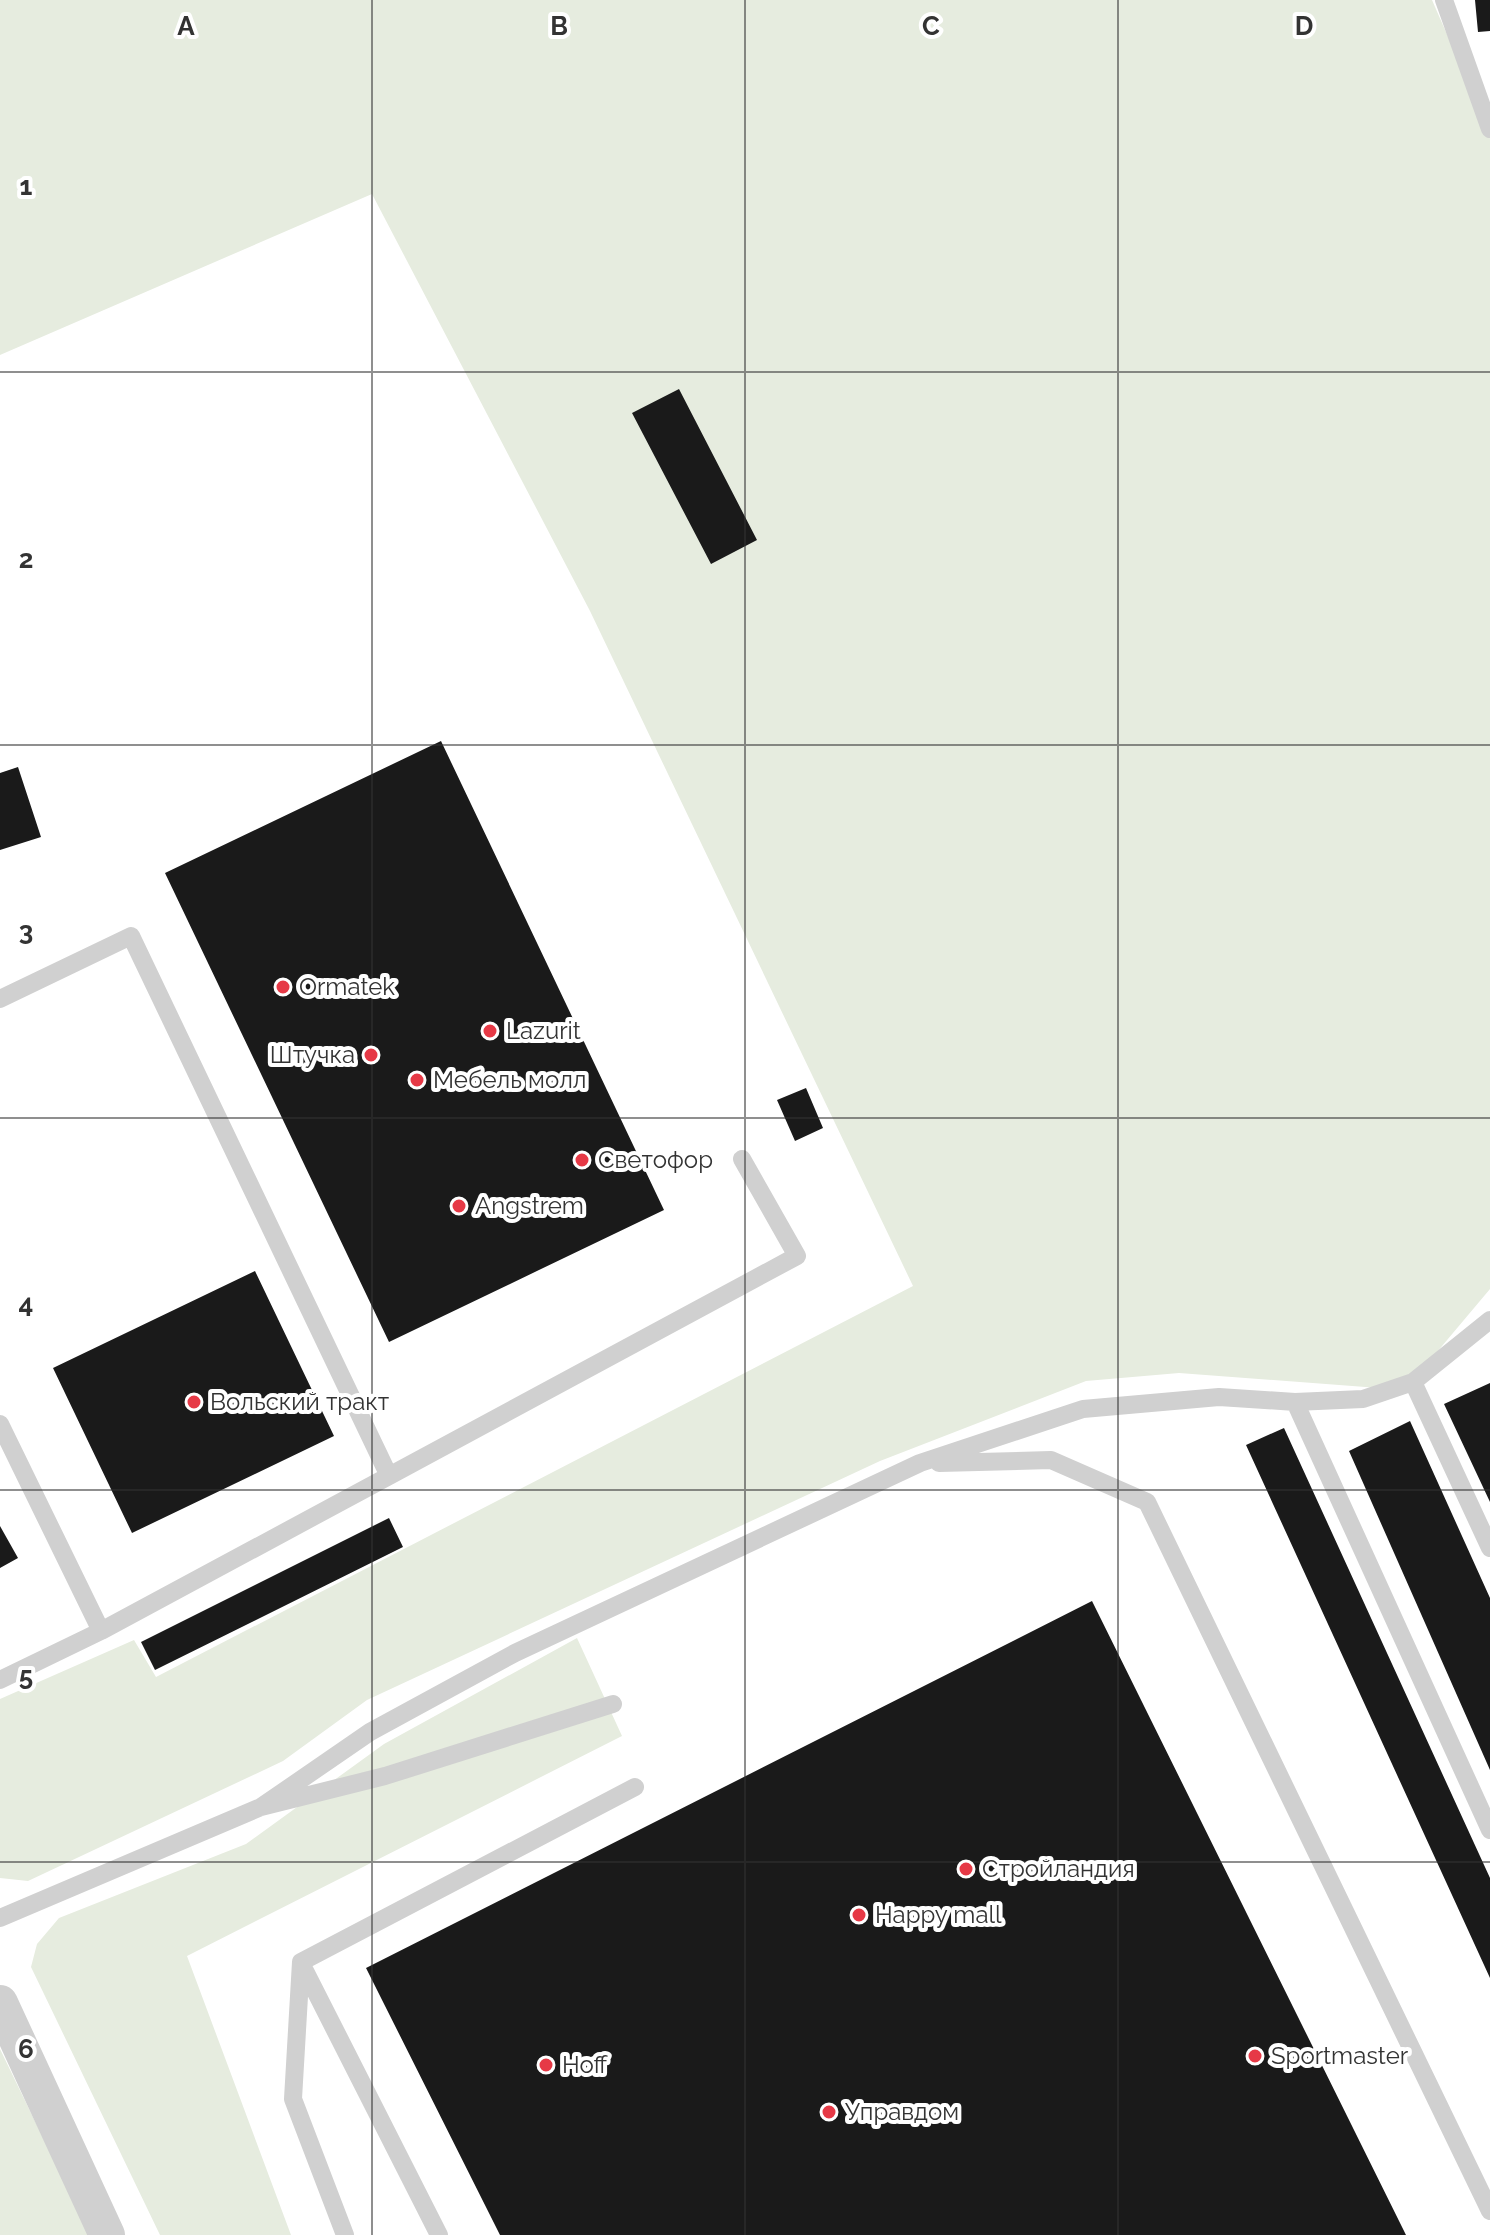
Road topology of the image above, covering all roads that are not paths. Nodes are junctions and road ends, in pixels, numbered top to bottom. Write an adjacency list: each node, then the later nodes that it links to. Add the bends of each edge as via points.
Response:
1 (1444, 0): 2 (lane)
2 (1488, 116)
3 (0, 999): 10 (lane, via 131,936)
4 (742, 1159): 10 (lane, via 797,1256)
5 (1490, 1320): 6 (lane)
6 (1413, 1382): 7 (lane, via 1363,1399); 11 (lane)
7 (1295, 1402): 9 (lane, via 1219,1397 1083,1409); 17 (lane)
8 (0, 1424): 12 (lane)
9 (920, 1463): 16 (lane, via 515,1653 370,1732); 21 (lane, via 1051,1460 1147,1502)
10 (389, 1476): 12 (lane)
11 (1490, 1548)
12 (101, 1631): 13 (lane)
13 (0, 1680)
14 (613, 1704): 16 (lane, via 385,1776)
15 (635, 1787): 19 (lane)
16 (261, 1807): 18 (lane)
17 (1490, 1830)
18 (0, 1918)
19 (301, 1962): 23 (lane, via 293,2099); 24 (lane)
20 (0, 2003): 22 (street)
21 (1490, 2211)
22 (107, 2235)
23 (345, 2235)
24 (439, 2235)

